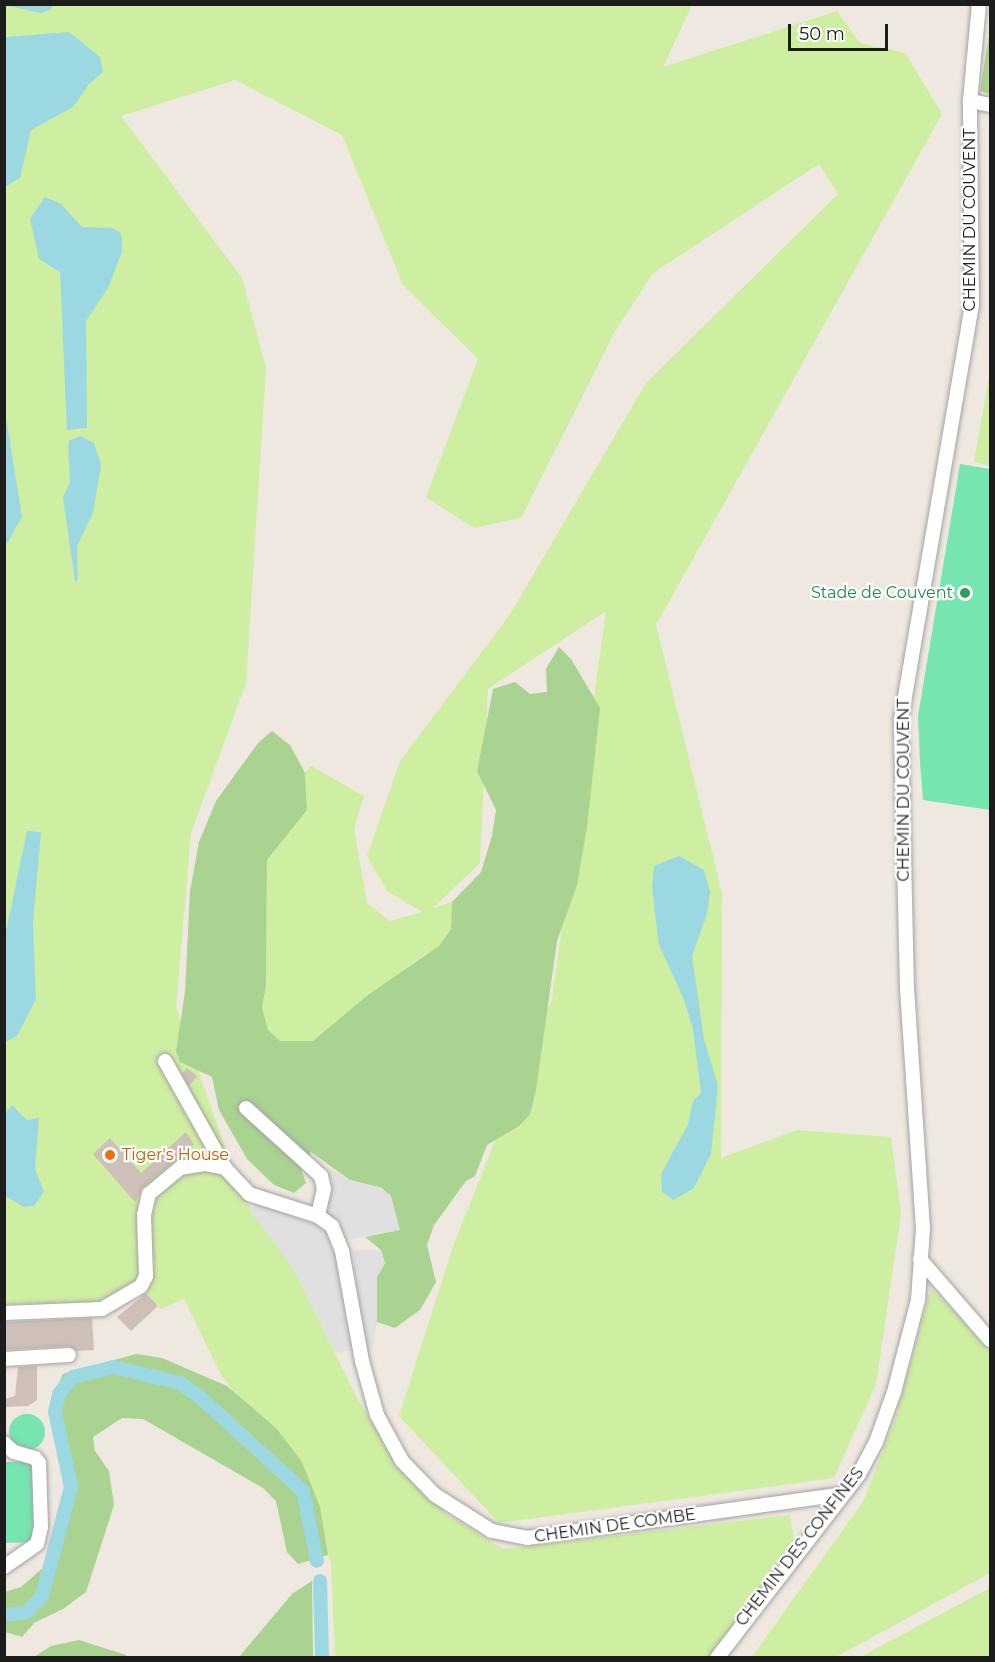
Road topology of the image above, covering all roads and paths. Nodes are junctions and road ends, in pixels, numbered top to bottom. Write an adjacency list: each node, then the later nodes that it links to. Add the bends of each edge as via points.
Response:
1 (979, 4): 2 (street, CHEMIN DU COUVENT)
2 (970, 101): 3 (street); 8 (street, CHEMIN DU COUVENT, via 972,305 905,678 901,720 907,989 923,1229)
3 (990, 105)
4 (165, 1061): 6 (street)
5 (246, 1108): 7 (street, via 321,1176 324,1189)
6 (225, 1168): 7 (street, via 249,1194); 9 (street, via 205,1164 180,1168 149,1194 144,1215 146,1276 141,1286 102,1309)
7 (318, 1216): 14 (street, CHEMIN DE COMBE, via 332,1226 342,1251 362,1361 377,1415 402,1461 435,1495 492,1531 527,1538)
8 (920, 1259): 10 (street); 14 (street, CHEMIN DES CONFINES, via 918,1300 894,1392 876,1442)
9 (4, 1313)
10 (990, 1340)
11 (69, 1355): 12 (street)
12 (4, 1359)
13 (4, 1443): 15 (street, via 39,1463 41,1527 37,1544)
14 (843, 1494): 16 (street, CHEMIN DES CONFINES)
15 (4, 1567)
16 (717, 1658)

